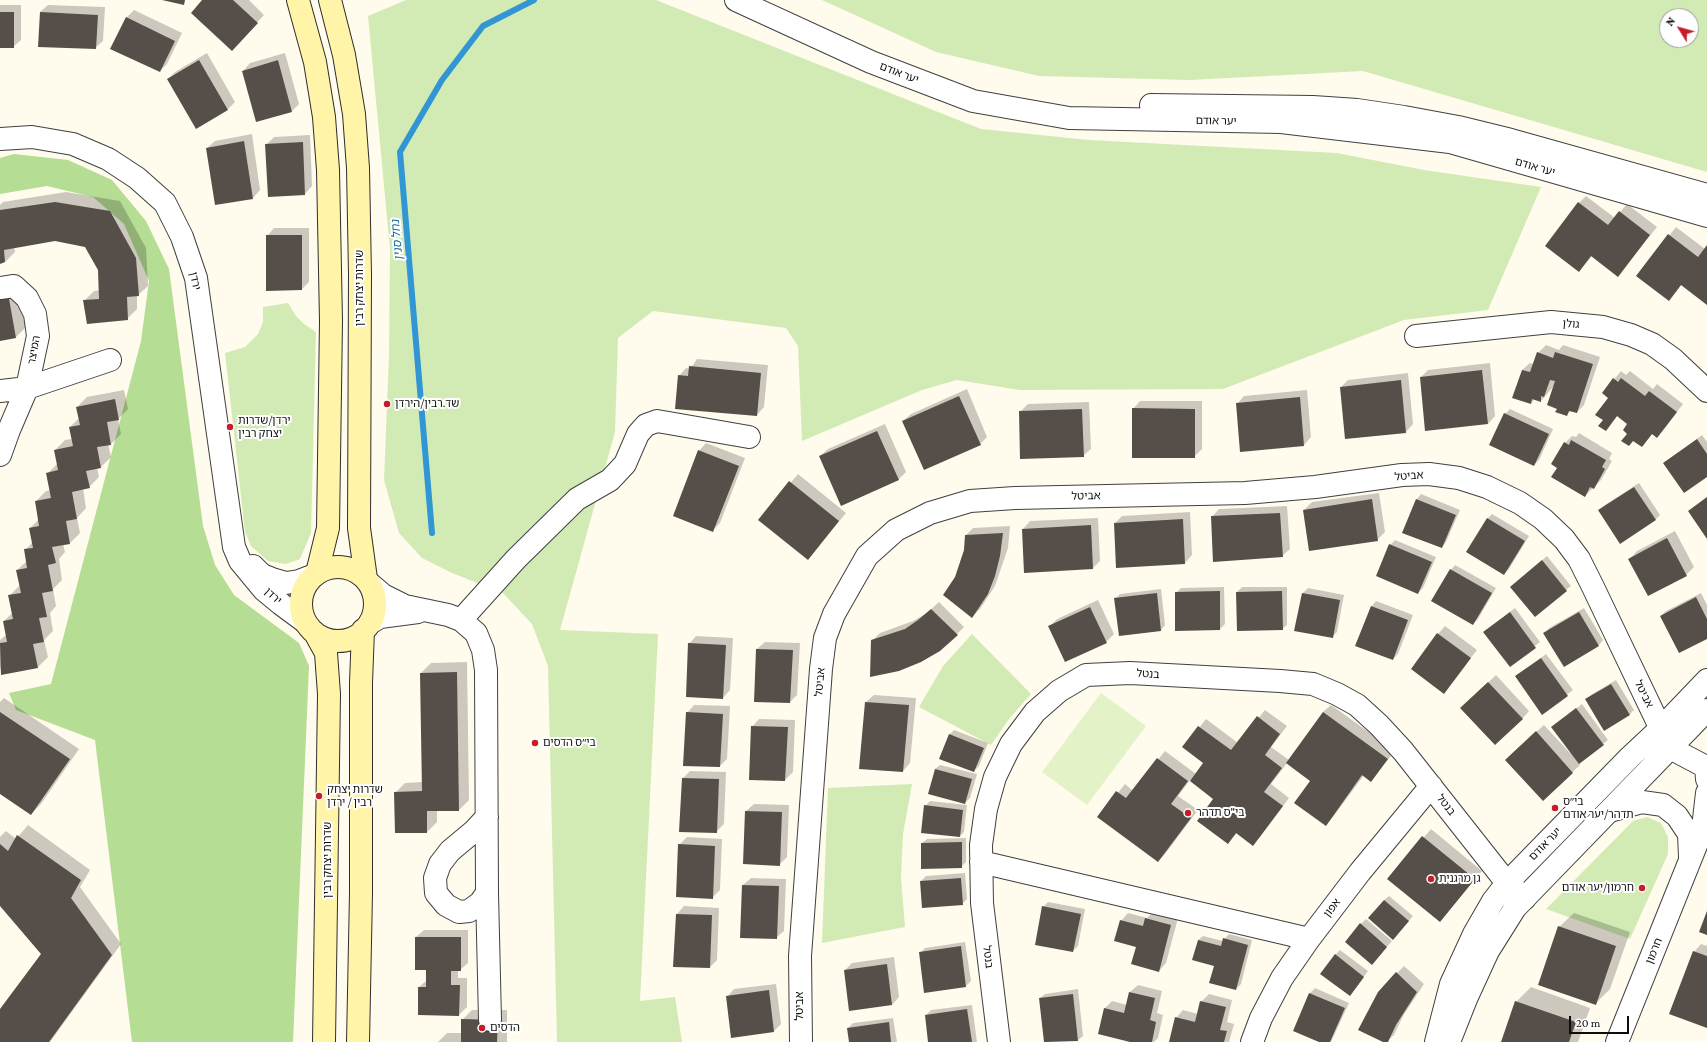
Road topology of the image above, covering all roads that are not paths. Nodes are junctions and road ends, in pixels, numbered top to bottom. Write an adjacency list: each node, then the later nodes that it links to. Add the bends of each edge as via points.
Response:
1 (298, 0): 17 (main road, via 315,62 324,117 328,170 331,298 328,528)
2 (330, 0): 18 (main road, שדרות יצחק רבין, via 354,114 358,168 359,528)
3 (736, 0): 7 (street, יער אודם, via 871,62 973,101 1069,118 1281,122 1450,142)
4 (763, 0): 6 (street, יער אודם, via 927,72 973,88 1015,97 1067,104 1262,106 1357,110 1458,127)
5 (0, 139): 16 (street, ירדן, via 32,137 73,144 108,159 137,178 165,203 182,237 196,278)
6 (1707, 195)
7 (1707, 216)
8 (0, 288): 11 (street, המיצר, via 14,286 27,298 36,314 38,336)
9 (1416, 336): 13 (street, גולן, via 1551,322 1603,327 1652,344 1673,359)
10 (110, 360): 11 (street)
11 (27, 388): 12 (street); 15 (street, המיצר)
12 (0, 391)
13 (1707, 391)
14 (749, 437): 20 (street, via 658,421 646,425 638,434 625,464 610,480 577,499 516,559)
15 (0, 455)
16 (234, 547): 17 (street, ירדן, via 262,575 272,580 286,583 299,581); 21 (street, ירדן, via 240,561 264,590)
17 (314, 574): 18 (main road, via 336,566 350,568 362,574); 21 (main road, via 304,586 301,595 300,608)
18 (368, 582): 19 (street, via 383,595 405,606); 22 (main road, via 375,597 375,610)
19 (424, 611): 20 (street); 22 (street, via 380,617)
20 (461, 620): 31 (street, via 476,633 483,650 486,670)
21 (309, 627): 22 (main road, via 323,638 334,641 347,640 359,635); 39 (main road, שדרות יצחק רבין, via 326,654 329,694)
22 (367, 627): 40 (main road, via 361,683)
23 (1707, 680): 25 (street, יער אודם)
24 (1707, 710): 26 (street, יער אודם)
25 (1661, 728): 26 (street, אביטל); 34 (street, יער אודם); 41 (street, אביטל, via 1590,580 1564,538 1520,503 1487,487 1459,478 1429,474 1245,493 1015,498 970,501 930,513 896,530 867,556 834,614 825,638 800,956)
26 (1670, 748): 27 (street, via 1706,767); 30 (street, יער אודם)
27 (1707, 779)
28 (1431, 786): 33 (street, בנטל, via 1404,751 1357,705 1313,684 1130,673 1086,675 1059,691 1035,712 1011,744 995,777 986,810); 34 (street, בנטל); 37 (street, אפון)
29 (1707, 793): 32 (street, חרמון, via 1703,828)
30 (1610, 811): 32 (street, חרמון, via 1642,802 1662,805 1677,816 1689,834); 36 (street, יער אודם)
31 (487, 817): 35 (street); 35 (street, via 450,851 440,864 435,878 436,893 446,905 459,912 469,911 480,903)
32 (1690, 859): 46 (street, חרמון)
33 (981, 862): 37 (street); 42 (street, בנטל, via 982,903)
34 (1507, 883): 36 (street, בנטל); 44 (street, יער אודם, via 1474,934 1451,984)
35 (487, 893): 38 (street)
36 (1525, 898): 45 (street, יער אודם, via 1515,908 1488,951)
37 (1309, 939): 43 (street, אפון, via 1282,978 1261,1018)
38 (490, 1020)
39 (324, 1042)
40 (358, 1042)
41 (801, 1042)
42 (999, 1042)
43 (1252, 1042)
44 (1436, 1042)
45 (1449, 1042)
46 (1617, 1042)

